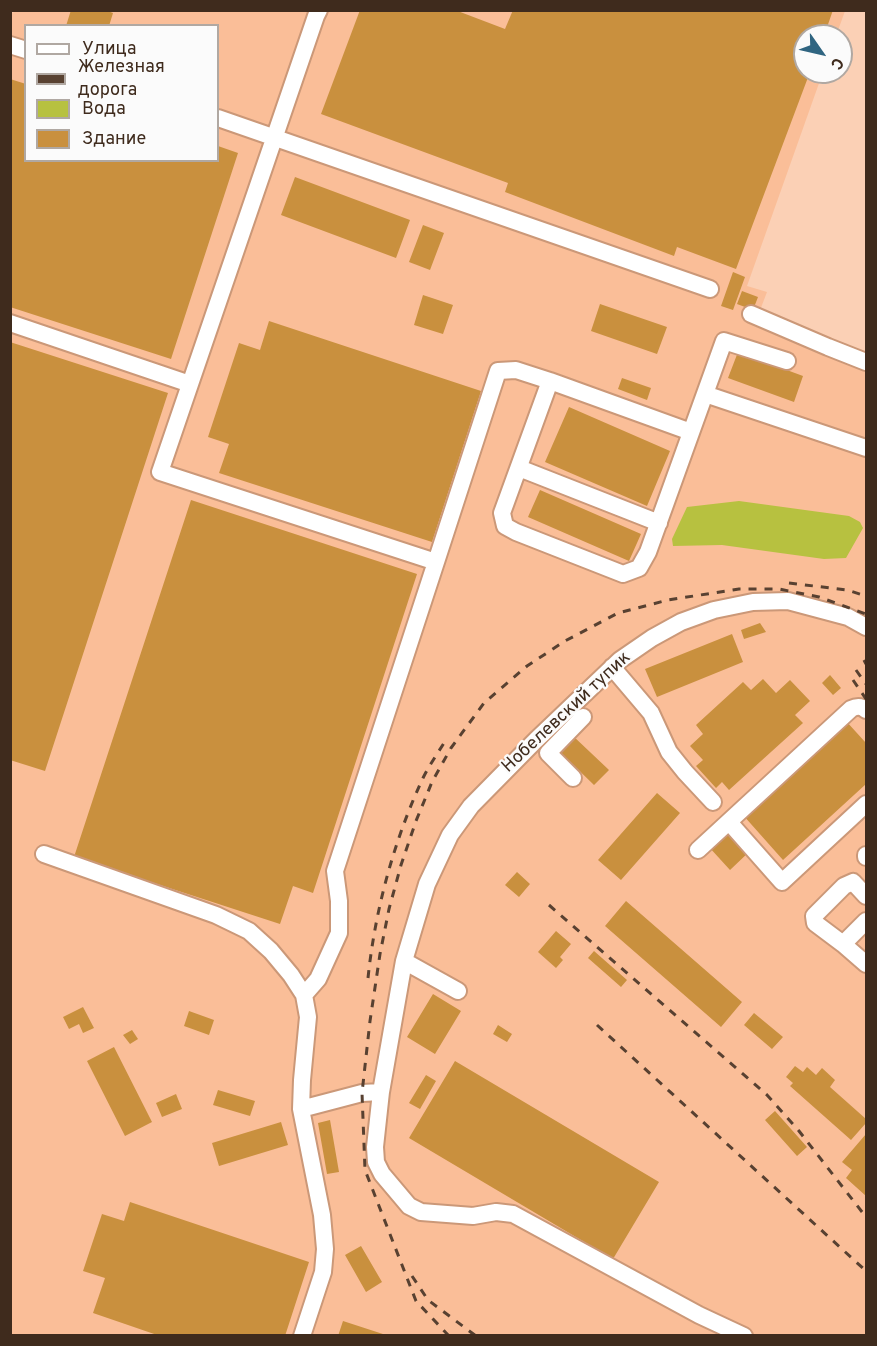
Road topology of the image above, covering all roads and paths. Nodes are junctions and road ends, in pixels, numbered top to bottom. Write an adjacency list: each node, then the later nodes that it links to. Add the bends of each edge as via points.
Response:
1 (319, 10): 3 (street)
2 (219, 118): 3 (street)
3 (274, 138): 4 (street); 10 (street)
4 (710, 290)
5 (751, 314): 8 (street)
6 (10, 323): 10 (street)
7 (787, 361): 11 (street, via 724,341)
8 (867, 362)
9 (550, 381): 12 (street); 14 (street); 16 (street, via 516,370 498,371)
10 (190, 384): 16 (street, via 160,472)
11 (705, 394): 12 (street); 13 (street)
12 (691, 432): 15 (street)
13 (867, 448)
14 (519, 468): 15 (street, via 601,507); 15 (street, via 502,513 505,526 559,549 623,574 639,568)
15 (659, 523)
16 (436, 562): 33 (street, via 335,871 339,933 318,979)
17 (867, 627): 18 (street, Нобелевский тупик, via 848,617 788,602 753,602 681,622)
18 (612, 667): 20 (street, Нобелевский тупик); 22 (street, via 651,713 669,752)
19 (867, 710): 24 (street, via 857,706 851,709)
20 (583, 717): 21 (street, via 548,753); 30 (street, Нобелевский тупик, via 536,740 450,834 427,884)
21 (573, 778)
22 (713, 802)
23 (864, 812): 24 (street, via 782,882)
24 (729, 822): 25 (street)
25 (698, 850)
26 (44, 854): 33 (street, via 216,915 249,932 285,967)
27 (867, 896): 29 (street, via 853,882 814,916 815,923)
28 (867, 921): 29 (street)
29 (843, 944): 31 (street)
30 (405, 961): 32 (street); 34 (street, Нобелевский тупик)
31 (867, 964)
32 (458, 991)
33 (304, 995): 35 (street, via 308,1017)
34 (381, 1092): 35 (street, via 362,1092); 37 (street, Нобелевский тупик, via 376,1162 409,1206 421,1212 513,1214 699,1315)
35 (301, 1109): 36 (street, via 325,1249 323,1272)
36 (302, 1335)
37 (744, 1335)

